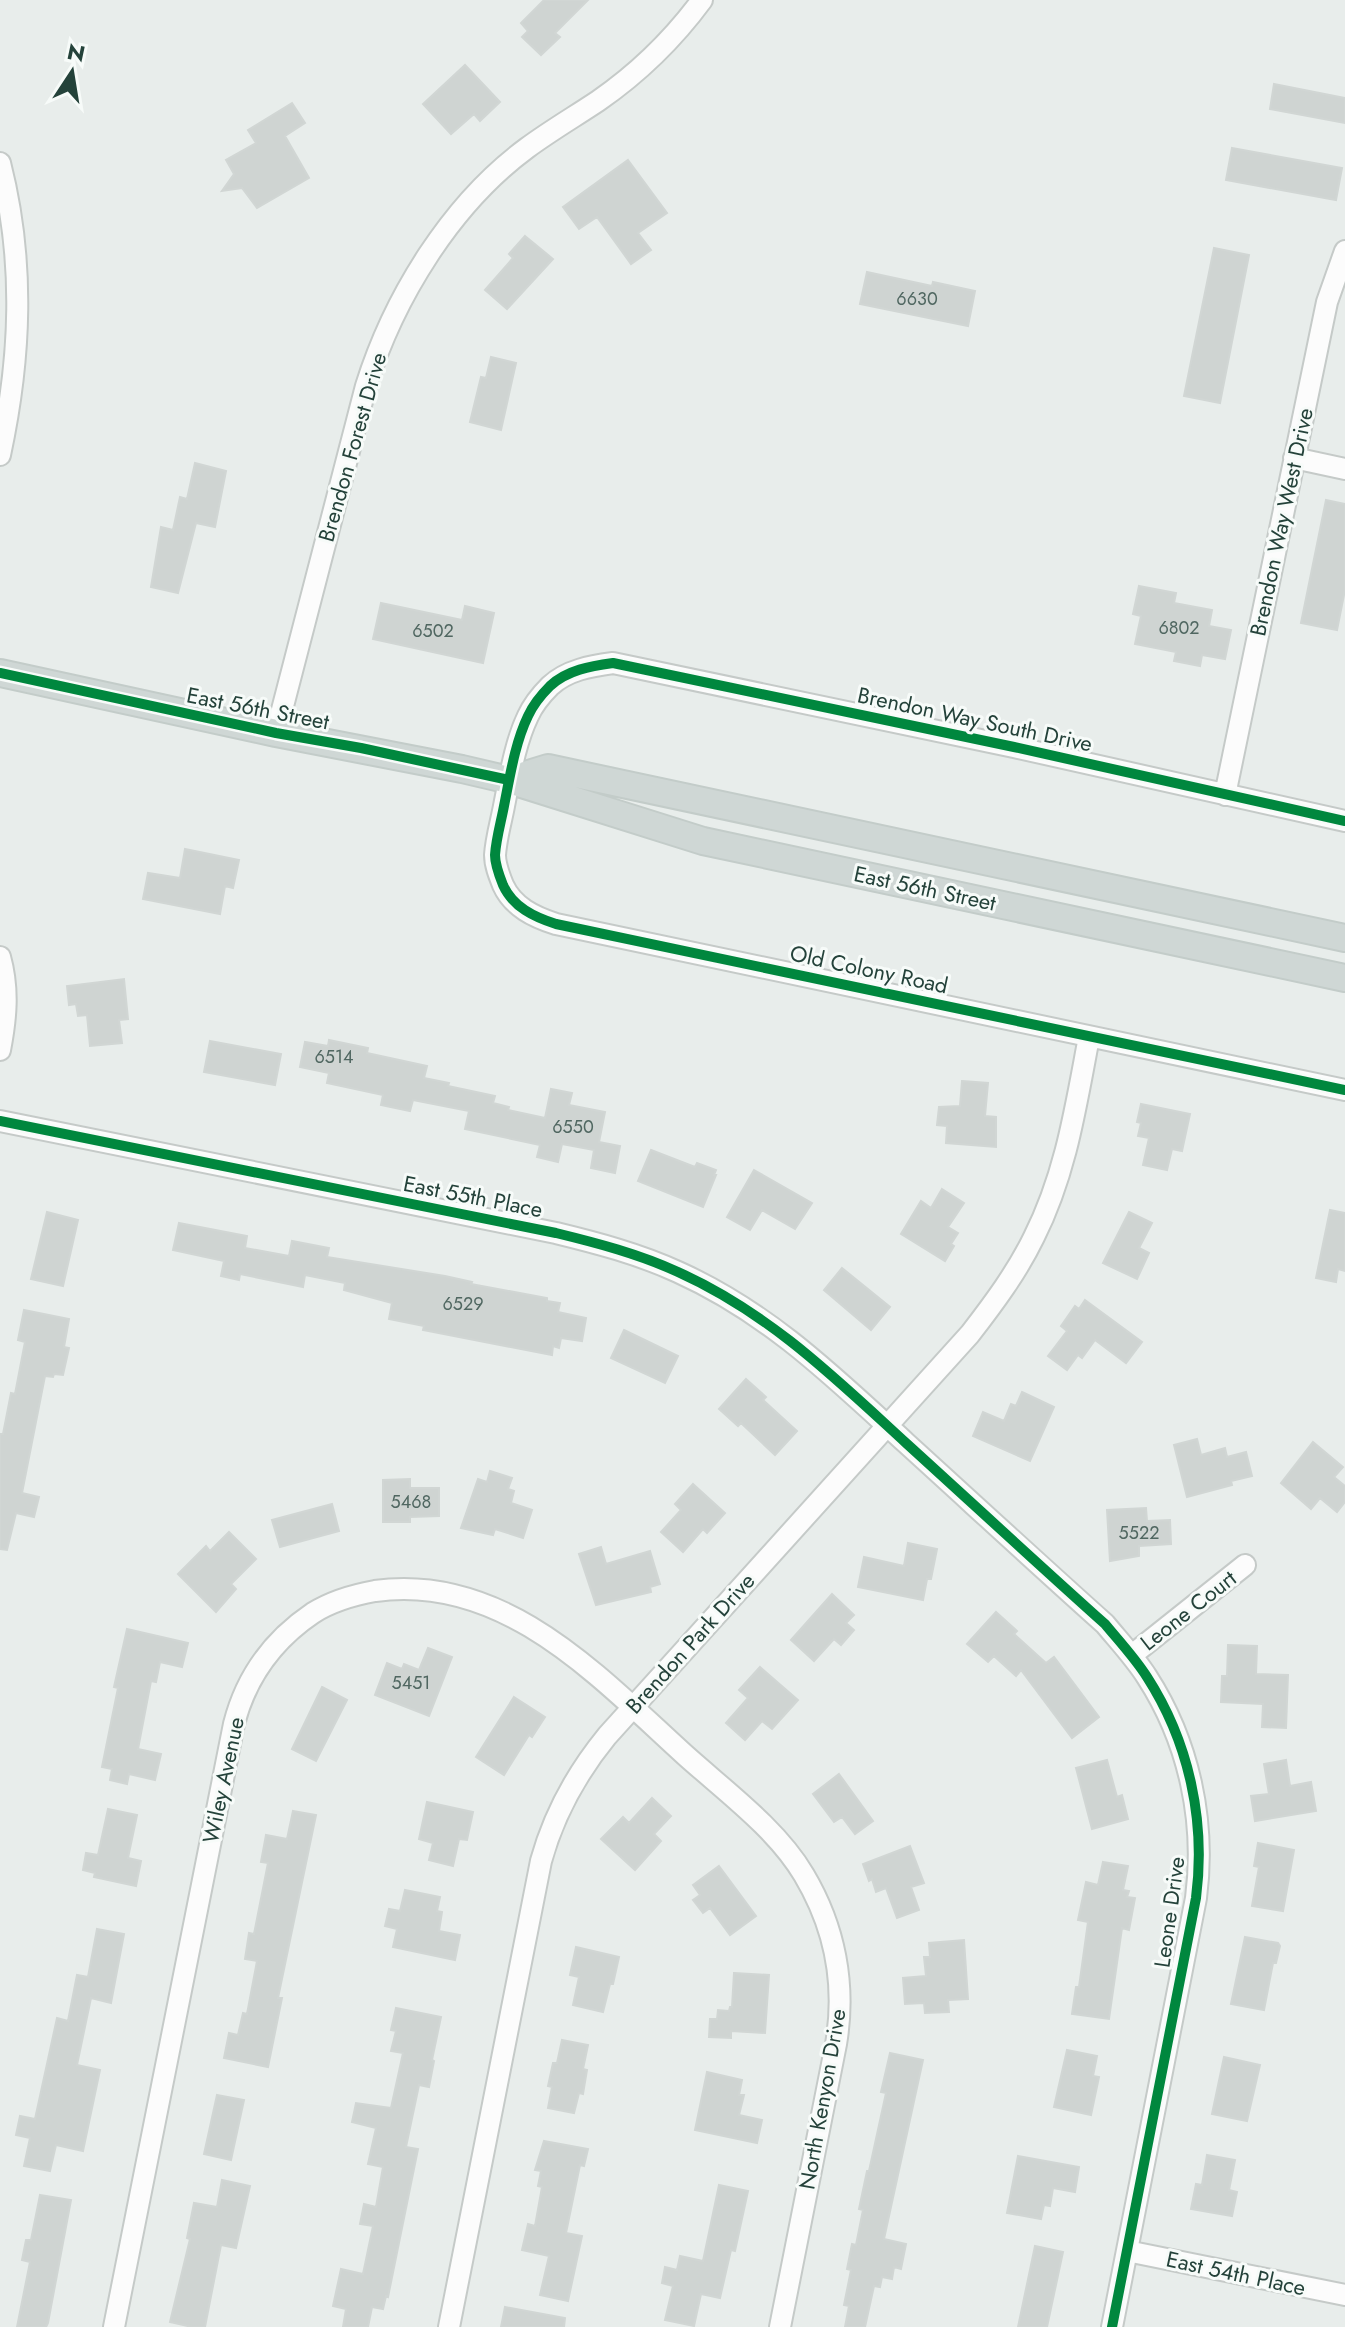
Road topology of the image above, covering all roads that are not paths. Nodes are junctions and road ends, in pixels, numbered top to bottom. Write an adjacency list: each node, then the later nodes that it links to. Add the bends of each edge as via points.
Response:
1 (702, 0): 9 (street, Brendon Forest Drive, via 623,82 503,168 462,212 414,279 366,386)
2 (0, 163): 4 (street, via 16,254 19,313)
3 (1345, 251): 5 (street, Brendon Way West Drive, via 1327,302)
4 (0, 455)
5 (1294, 458): 6 (street); 11 (street, Brendon Way West Drive)
6 (1345, 469)
7 (595, 666): 10 (street, Old Colony Road, via 557,680 536,702); 11 (street, Brendon Way South Drive, via 623,664)
8 (0, 673): 9 (main road, East 56th Street)
9 (276, 733): 10 (main road, East 56th Street)
10 (509, 780): 13 (main road, East 56th Street, via 548,768); 15 (main road, East 56th Street, via 703,841); 16 (street, Old Colony Road, via 496,866 507,893 539,919)
11 (1225, 795): 12 (street, Brendon Way South Drive)
12 (1345, 821)
13 (1345, 938)
14 (0, 957): 17 (street, via 6,1005)
15 (1345, 978)
16 (1089, 1037): 18 (street, Old Colony Road); 20 (street, Brendon Park Drive, via 1063,1162 1035,1237 970,1334)
17 (0, 1050)
18 (1345, 1090)
19 (0, 1121): 20 (street, East 55th Place, via 556,1233 642,1257 696,1281 772,1326)
20 (887, 1426): 22 (street, Leone Drive, via 1082,1602); 23 (street, Brendon Park Drive)
21 (1245, 1565): 22 (street, Leone Court)
22 (1132, 1655): 24 (street, Leone Drive, via 1158,1695 1182,1750 1195,1804 1199,1857 1196,1898)
23 (632, 1707): 26 (street, Wiley Avenue, via 546,1636 519,1620 439,1590 388,1588 337,1600 278,1641 253,1675 234,1724); 27 (street, Brendon Park Drive, via 582,1768 546,1841); 28 (street, North Kenyon Drive, via 784,1848 813,1891 834,1948 838,2033)
24 (1127, 2251): 25 (street, East 54th Place); 29 (street, Leone Drive)
25 (1345, 2295)
26 (114, 2327)
27 (449, 2327)
28 (780, 2327)
29 (1112, 2327)

